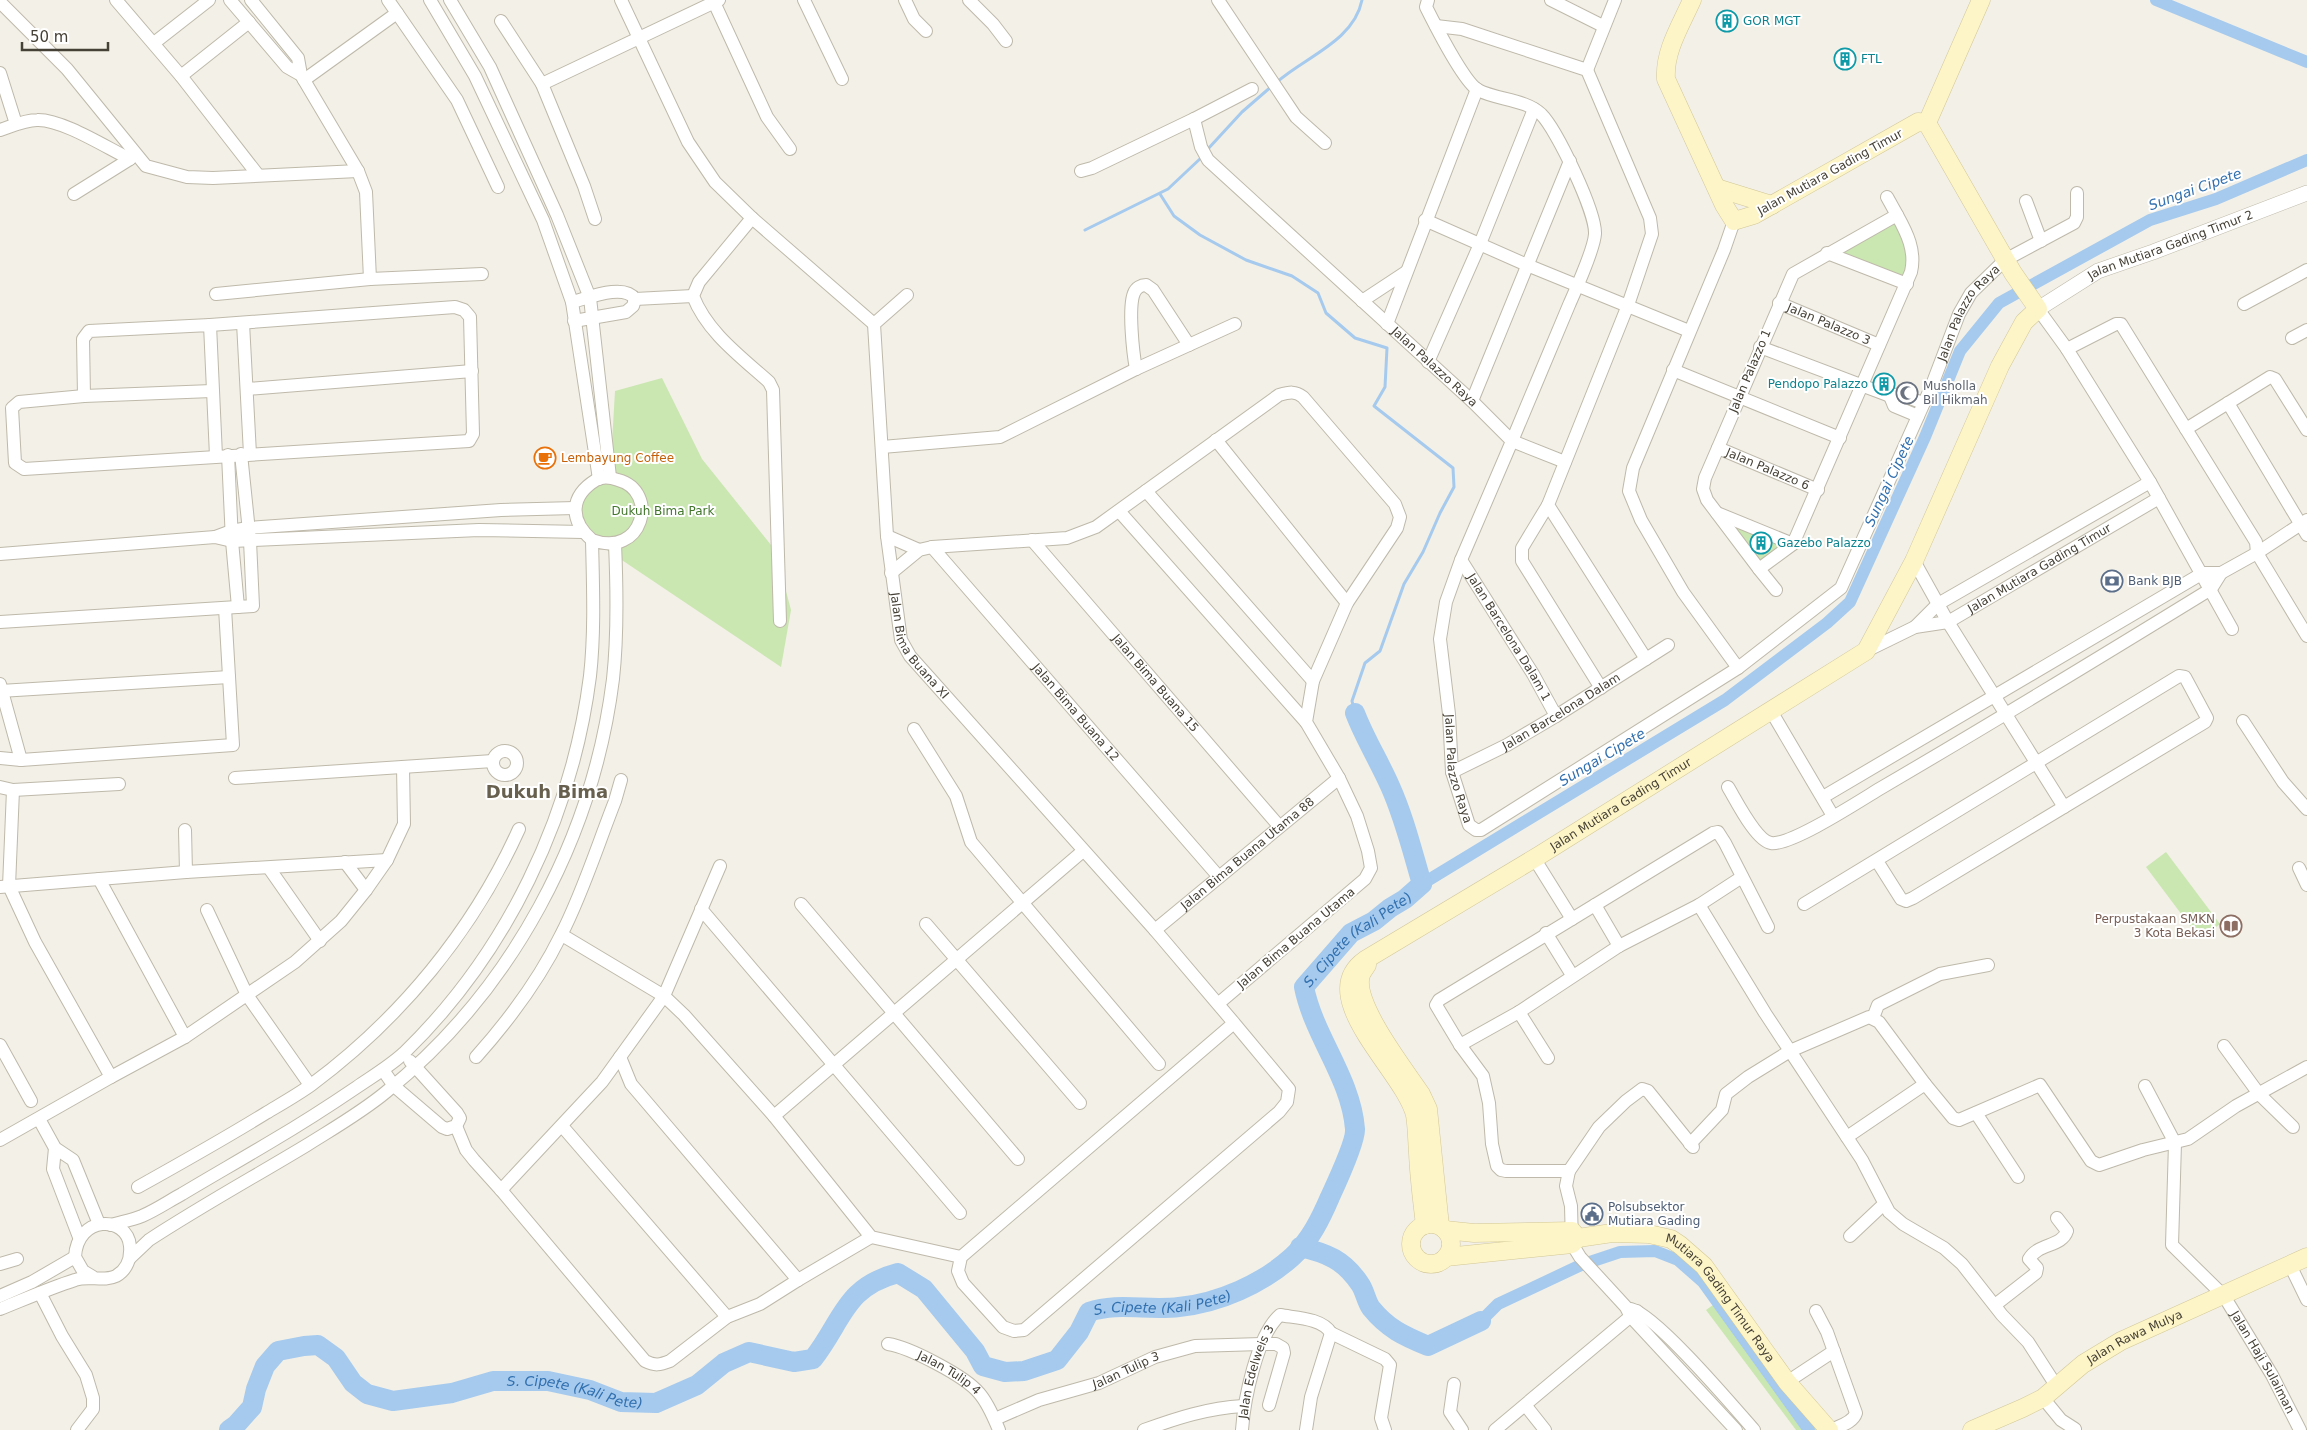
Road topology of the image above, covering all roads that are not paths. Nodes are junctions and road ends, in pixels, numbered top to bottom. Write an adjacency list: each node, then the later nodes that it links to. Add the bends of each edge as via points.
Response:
1 (116, 0): 28 (street)
2 (209, 0): 28 (street)
3 (230, 0): 22 (street)
4 (251, 0): 32 (street, via 298,58)
5 (388, 0): 20 (street)
6 (430, 0): 78 (street, via 475,76 543,220)
7 (450, 0): 75 (street, via 490,67 557,215)
8 (621, 0): 26 (street)
9 (804, 0): 33 (street)
10 (905, 0): 25 (street, via 914,18)
11 (969, 0): 27 (street)
12 (1218, 0): 42 (street, via 1296,118)
13 (1428, 0): 23 (street, via 1426,7)
14 (1551, 0): 24 (street)
15 (1615, 0): 24 (street)
16 (1692, 0): 49 (main road, via 1667,55 1666,79)
17 (1981, 0): 40 (main road)
18 (715, 1): 26 (street); 43 (street, via 767,117)
19 (0, 2): 47 (street, via 63,64 146,166 187,177)
20 (397, 12): 32 (street); 48 (street, via 457,100)
21 (501, 21): 34 (street)
22 (249, 22): 31 (street); 32 (street, via 288,67)
23 (1436, 26): 29 (street, via 1462,29); 36 (street)
24 (1603, 26): 29 (street)
25 (926, 31)
26 (639, 38): 34 (street); 57 (street, via 688,142 715,182)
27 (1006, 41)
28 (154, 43): 31 (street)
29 (1587, 70): 81 (street, via 1653,227)
30 (0, 74): 39 (street)
31 (181, 76): 47 (street)
32 (303, 78): 45 (street)
33 (842, 79)
34 (542, 84): 58 (street)
35 (1252, 89): 38 (street)
36 (1477, 89): 37 (street); 59 (street)
37 (1534, 109): 44 (street); 62 (street)
38 (1194, 119): 46 (street); 77 (street, Jalan Palazzo Raya, via 1208,160)
39 (16, 124): 41 (street); 52 (street, via 38,120 57,123 130,159)
40 (1926, 124): 55 (main road, Jalan Mutiara Gading Timur, via 1918,122); 65 (main road)
41 (0, 130)
42 (1325, 143)
43 (790, 149)
44 (1570, 161): 64 (street); 71 (street, via 1584,193 1595,233)
45 (358, 171): 47 (street); 69 (street, via 366,192)
46 (1081, 172)
47 (258, 175)
48 (498, 187)
49 (1717, 188): 55 (main road); 60 (main road)
50 (2077, 193): 61 (street, Jalan Palazzo Raya, via 2074,223)
51 (2307, 193): 82 (street, Jalan Mutiara Gading Timur 2, via 2098,270)
52 (74, 194)
53 (1886, 196): 56 (street)
54 (2026, 201): 61 (street)
55 (1772, 205): 60 (main road, Jalan Mutiara Gading Timur)
56 (1897, 215): 63 (street, Jalan Palazzo 1); 70 (street, via 1913,255)
57 (752, 218): 74 (street, via 698,282); 86 (street)
58 (595, 219)
59 (1425, 220): 62 (street); 67 (street)
60 (1734, 221): 91 (street)
61 (2041, 241): 65 (street, Jalan Palazzo Raya)
62 (1480, 244): 64 (street); 97 (street)
63 (1827, 253): 70 (street); 79 (street, Jalan Palazzo 1, via 1792,274)
64 (1527, 265): 71 (street); 107 (street)
65 (2009, 266): 82 (main road); 108 (street, Jalan Palazzo Raya, via 1971,293 1959,314)
66 (2307, 270): 80 (street)
67 (1406, 272): 77 (street); 88 (street)
68 (482, 274): 69 (street)
69 (370, 279): 72 (street)
70 (1907, 284): 94 (street)
71 (1578, 285): 81 (street); 115 (street)
72 (216, 294)
73 (907, 295): 86 (street)
74 (693, 296): 76 (street); 156 (street, via 700,313 725,343 769,382 772,390)
75 (590, 298): 76 (street, via 618,291 631,294); 78 (street); 83 (street)
76 (635, 299): 83 (street, via 626,312)
77 (1362, 301): 88 (street, Jalan Palazzo Raya)
78 (572, 302): 84 (street)
79 (1779, 303): 94 (street, Jalan Palazzo 3); 95 (street, Jalan Palazzo 1)
80 (2244, 304)
81 (1628, 305): 91 (street); 120 (street)
82 (2034, 305): 96 (street); 144 (main road, Jalan Mutiara Gading Timur, via 2000,366)
83 (592, 318): 84 (street); 121 (street)
84 (574, 321): 121 (street)
85 (243, 323): 89 (street); 100 (street, via 455,307 470,317); 102 (street)
86 (874, 324): 116 (street, Jalan Bima Buana XI)
87 (1235, 324): 93 (street)
88 (1386, 324): 97 (street, Jalan Palazzo Raya)
89 (210, 325): 103 (street); 104 (street, via 89,331 83,339)
90 (2307, 330): 92 (street)
91 (1689, 331): 99 (street)
92 (2292, 338)
93 (1189, 345): 98 (street); 98 (street, via 1153,290 1146,285 1140,286 1132,300 1132,345)
94 (1879, 346): 101 (street)
95 (1760, 347): 101 (street); 106 (street, Jalan Palazzo 1)
96 (2067, 349): 111 (street, via 2121,324); 122 (street)
97 (1428, 362): 107 (street, Jalan Palazzo Raya)
98 (1136, 368): 116 (street, via 1000,437)
99 (1673, 370): 106 (street); 164 (street, via 1633,468 1629,491 1641,520 1674,577)
100 (472, 372): 102 (street); 118 (street, via 473,434 469,441)
101 (1863, 386): 105 (street); 113 (street)
102 (247, 389): 118 (street)
103 (212, 391): 104 (street); 119 (street)
104 (84, 396): 119 (street, via 14,404 14,459 17,466)
105 (1890, 396): 108 (street, via 1899,394); 110 (street, via 1894,406)
106 (1738, 398): 113 (street); 117 (street, Jalan Palazzo 1)
107 (1472, 401): 115 (street, Jalan Palazzo Raya)
108 (1923, 403): 110 (street, Jalan Palazzo Raya)
109 (2228, 403): 111 (street); 112 (street, via 2273,378); 131 (street)
110 (1918, 416): 164 (street, Jalan Palazzo Raya, via 1841,588)
111 (2186, 429): 141 (street, via 2256,542)
112 (2307, 430)
113 (1840, 438): 123 (street)
114 (1216, 440): 124 (street); 151 (street); 151 (street, via 1279,395 1296,392 1395,504 1400,517 1397,528)
115 (1512, 441): 120 (street); 143 (street, Jalan Palazzo Raya)
116 (882, 447): 136 (street, Jalan Bima Buana XI)
117 (1718, 448): 123 (street, Jalan Palazzo 6); 130 (street, Jalan Palazzo 1, via 1703,489 1706,500)
118 (246, 454): 119 (street); 133 (street)
119 (222, 455): 134 (street)
120 (1565, 462): 126 (street)
121 (604, 478): 127 (street, via 585,487); 138 (street, via 625,482 637,493 642,508 640,524 630,537)
122 (2150, 482): 125 (street); 152 (street, Jalan Mutiara Gading Timur)
123 (1818, 490): 139 (street)
124 (1146, 491): 128 (street); 166 (street)
125 (2159, 498): 147 (street); 157 (street, Jalan Mutiara Gading Timur)
126 (1548, 505): 163 (street); 168 (street, via 1522,548 1522,561)
127 (576, 508): 129 (street); 135 (street, via 576,518)
128 (1119, 511): 137 (street, via 1085,533 1067,538); 174 (street, Jalan Bima Buana Utama)
129 (477, 512): 132 (street); 133 (street)
130 (1716, 512): 139 (street); 145 (street, Jalan Palazzo 1)
131 (2305, 526): 141 (street)
132 (478, 530): 133 (street); 135 (street)
133 (249, 534): 134 (street); 153 (street, via 253,606)
134 (232, 536): 142 (street); 153 (street)
135 (588, 536): 138 (street, via 603,544); 176 (street, via 594,608 590,676)
136 (887, 536): 140 (street); 146 (street, Jalan Bima Buana XI)
137 (1032, 540): 140 (street); 195 (street, Jalan Bima Buana 15)
138 (615, 544): 177 (street, via 618,611 613,678)
139 (1793, 544): 145 (street)
140 (925, 548): 146 (street); 207 (street, Jalan Bima Buana 12)
141 (2257, 553): 148 (street); 160 (street)
142 (0, 554)
143 (1461, 560): 172 (street, Jalan Barcelona Dalam 1); 183 (street, Jalan Palazzo Raya, via 1446,602 1440,639)
144 (1914, 561): 152 (street); 162 (main road, Jalan Mutiara Gading Timur)
145 (1759, 569): 150 (street, Jalan Palazzo 1)
146 (891, 573): 198 (street, Jalan Bima Buana XI, via 905,649)
147 (2203, 573): 148 (street); 149 (street); 169 (street)
148 (2221, 573): 149 (street)
149 (2211, 589): 159 (street); 171 (street)
150 (1776, 590)
151 (1347, 603): 166 (street)
152 (1938, 604): 157 (street); 158 (street, Jalan Mutiara Gading Timur)
153 (238, 607): 154 (street)
154 (225, 608): 155 (street); 165 (street)
155 (0, 622)
156 (780, 622)
157 (1948, 622): 158 (street, Jalan Mutiara Gading Timur); 169 (street)
158 (1915, 628): 162 (street, Jalan Mutiara Gading Timur)
159 (2232, 629)
160 (2307, 636)
161 (1668, 645): 163 (street, Jalan Barcelona Dalam)
162 (1866, 651): 170 (main road, Jalan Mutiara Gading Timur)
163 (1646, 659): 168 (street, Jalan Barcelona Dalam)
164 (1738, 668): 183 (street, Jalan Palazzo Raya, via 1482,830 1469,825)
165 (229, 677): 167 (street); 179 (street, via 233,744)
166 (1313, 681): 174 (street)
167 (1, 688): 179 (street)
168 (1601, 688): 172 (street, Jalan Barcelona Dalam)
169 (1996, 697): 171 (street); 191 (street)
170 (1771, 711): 191 (street); 199 (main road, Jalan Mutiara Gading Timur)
171 (2007, 715): 181 (street); 194 (street)
172 (1556, 716): 183 (street, Jalan Barcelona Dalam)
173 (2243, 721): 193 (street, via 2283,782)
174 (1306, 722): 185 (street, Jalan Bima Buana Utama)
175 (914, 729): 213 (street, via 956,796 971,842)
176 (578, 742): 177 (street); 243 (street, via 550,832 513,911 445,1010)
177 (601, 745): 249 (street, via 568,847 532,920 499,973 460,1022)
178 (0, 758): 179 (street)
179 (21, 760)
180 (493, 761): 182 (street)
181 (2036, 763): 192 (street); 192 (street, via 2179,676 2185,677 2207,718 2205,722); 201 (street)
182 (403, 767): 184 (street); 200 (street, via 404,824)
183 (1452, 772)
184 (235, 778)
185 (1339, 778): 195 (street, Jalan Bima Buana Utama 88); 233 (street, Jalan Bima Buana Utama, via 1357,816 1371,868 1365,879)
186 (621, 780): 225 (street)
187 (119, 784): 190 (street)
188 (0, 787): 190 (street)
189 (1728, 787): 194 (street, via 1758,836 1769,843 1784,842)
190 (13, 790): 211 (street)
191 (1823, 797): 194 (street)
192 (2064, 807): 201 (street, via 1906,901 1901,899)
193 (2307, 809)
194 (1833, 816)
195 (1280, 826): 207 (street, Jalan Bima Buana Utama 88)
196 (519, 829): 254 (street, via 505,860 468,922 428,977 369,1036)
197 (185, 830): 206 (street)
198 (1083, 851): 213 (street); 223 (street, Jalan Bima Buana XI)
199 (1534, 858): 220 (street); 279 (main road, Jalan Mutiara Gading Timur, via 1376,955 1361,975 1361,993 1372,1019 1426,1102)
200 (387, 860): 202 (street); 212 (street)
201 (1877, 860): 215 (street)
202 (345, 862): 204 (street); 212 (street)
203 (720, 866): 218 (street)
204 (269, 868): 206 (street); 226 (street)
205 (2299, 868): 210 (street)
206 (186, 872): 209 (street)
207 (1219, 876): 223 (street, Jalan Bima Buana Utama 88)
208 (1742, 877): 216 (street, via 1716,832); 217 (street); 222 (street)
209 (99, 879): 211 (street); 238 (street)
210 (2307, 885)
211 (4, 887): 252 (street)
212 (366, 890): 226 (street)
213 (1023, 902): 228 (street); 247 (street)
214 (801, 904): 235 (street)
215 (1804, 904)
216 (1595, 905): 220 (street); 227 (street)
217 (1699, 905): 227 (street); 242 (street)
218 (702, 909): 232 (street); 248 (street)
219 (207, 910): 231 (street)
220 (1572, 918): 224 (street)
221 (926, 924): 228 (street)
222 (1768, 927)
223 (1155, 930): 233 (street)
224 (1546, 933): 230 (street); 240 (street, via 1437,1002)
225 (562, 935): 232 (street); 244 (street, via 530,987)
226 (320, 941): 231 (street)
227 (1619, 946): 230 (street)
228 (955, 960): 235 (street); 259 (street)
229 (1988, 965): 236 (street, via 1940,974 1878,1005)
230 (1572, 975): 234 (street)
231 (247, 995): 238 (street); 254 (street)
232 (664, 996): 245 (street); 261 (street)
233 (1218, 1004): 237 (street)
234 (1518, 1012): 240 (street); 246 (street)
235 (894, 1013): 248 (street); 270 (street)
236 (1873, 1018): 242 (street); 253 (street)
237 (1234, 1023): 285 (street); 285 (street, via 1290,1089 1287,1102 1279,1112 1024,1330 1003,1327 964,1283 958,1271)
238 (185, 1037): 252 (street)
239 (0, 1045): 258 (street)
240 (1460, 1045): 271 (street, via 1483,1076 1496,1166 1506,1171)
241 (2224, 1046): 257 (street)
242 (1790, 1051): 266 (street); 271 (street, via 1726,1094 1722,1110 1691,1146 1648,1090 1642,1089 1599,1128)
243 (403, 1054): 249 (street); 251 (street)
244 (476, 1057)
245 (620, 1057): 264 (street); 293 (street, via 631,1084)
246 (1548, 1058)
247 (1159, 1064)
248 (834, 1065): 261 (street); 276 (street)
249 (416, 1068): 255 (street); 263 (street, via 457,1113 460,1118)
250 (2307, 1068): 257 (street)
251 (383, 1070): 255 (street); 278 (street, via 328,1107 142,1216)
252 (111, 1077): 262 (street)
253 (1925, 1084): 260 (street, via 1956,1119); 266 (street)
254 (310, 1085): 273 (street, via 195,1156)
255 (394, 1086): 263 (street, via 442,1127); 288 (street, via 341,1124 148,1240)
256 (2145, 1086): 268 (street)
257 (2259, 1094): 265 (street); 268 (street, via 2194,1136)
258 (31, 1101)
259 (1080, 1103)
260 (1976, 1113): 268 (street, via 2040,1085 2090,1161 2099,1165); 272 (street)
261 (774, 1116): 282 (street)
262 (39, 1119): 267 (street); 269 (street)
263 (456, 1126): 274 (street, via 466,1150)
264 (562, 1126): 274 (street); 302 (street)
265 (2293, 1127)
266 (1847, 1137): 275 (street)
267 (0, 1140)
268 (2175, 1143): 296 (street, Jalan Haji Sulaiman, via 2172,1245)
269 (55, 1148): 278 (street, via 73,1160); 281 (street, via 53,1168)
270 (1018, 1159)
271 (1569, 1171): 283 (street, via 1566,1186)
272 (2018, 1177)
273 (138, 1186)
274 (501, 1190): 302 (street, via 645,1361 652,1365 670,1361)
275 (1884, 1204): 280 (street); 298 (street, via 1896,1218 1940,1245 1962,1264)
276 (960, 1213)
277 (2057, 1218): 298 (street, via 2067,1231 2065,1237 2043,1246 2031,1256 2029,1259 2037,1268 2036,1272)
278 (105, 1224): 281 (street, via 87,1228); 288 (street, via 123,1232 130,1244)
279 (1437, 1227): 283 (main road); 286 (main road, via 1451,1244); 286 (main road, via 1416,1231 1411,1242 1413,1253 1421,1261 1431,1264)
280 (1850, 1236)
281 (79, 1237): 284 (street)
282 (871, 1237): 285 (street); 293 (street)
283 (1575, 1243): 286 (main road); 301 (street, via 1601,1279); 307 (main road, Mutiara Gading Timur Raya, via 1612,1233 1648,1234 1671,1239 1704,1266)
284 (75, 1257): 292 (street, via 83,1271); 295 (street)
285 (961, 1257)
286 (1446, 1257)
287 (2307, 1257): 291 (main road, Jalan Rawa Mulya)
288 (130, 1258): 292 (street, via 116,1276 105,1279)
289 (17, 1259): 290 (street)
290 (0, 1264)
291 (2290, 1266): 296 (main road, Jalan Rawa Mulya); 297 (street)
292 (93, 1277): 294 (street, via 77,1279)
293 (798, 1280): 302 (street, via 767,1300)
294 (40, 1293): 299 (street); 318 (street, via 86,1375 94,1398 93,1409)
295 (0, 1296)
296 (2224, 1296): 309 (main road, Jalan Rawa Mulya, via 2101,1352); 330 (street, Jalan Haji Sulaiman, via 2272,1375)
297 (2307, 1300)
298 (1995, 1305): 309 (street, via 2028,1342)
299 (0, 1309)
300 (1816, 1311): 306 (street)
301 (1632, 1312): 311 (street, via 1664,1333); 314 (street); 315 (street)
302 (727, 1317)
303 (1331, 1334): 305 (street, Jalan Edelweis 3, via 1327,1326 1318,1322 1280,1315 1272,1322); 321 (street, via 1311,1397); 322 (street, via 1386,1359 1390,1365 1381,1418)
304 (888, 1344): 316 (street, Jalan Tulip 4, via 906,1349 957,1375 978,1392)
305 (1262, 1344): 312 (street, via 1276,1344 1284,1354); 313 (street, Jalan Edelweis 3); 316 (street, Jalan Tulip 3, via 1195,1346 1155,1357 1099,1383 1039,1400)
306 (1834, 1352): 307 (street); 328 (street, via 1856,1413 1854,1418)
307 (1787, 1382): 328 (main road, Mutiara Gading Timur Raya)
308 (1454, 1384): 323 (street, via 1450,1412)
309 (2057, 1387): 310 (main road, Jalan Rawa Mulya)
310 (2043, 1398): 317 (street, via 2061,1420); 329 (main road, Jalan Rawa Mulya)
311 (1726, 1400): 315 (street); 327 (street)
312 (1269, 1405)
313 (1243, 1406): 319 (street, via 1219,1407 1190,1414); 320 (street, Jalan Edelweis 3)
314 (1526, 1406): 324 (street); 325 (street)
315 (1717, 1409): 326 (street)
316 (997, 1424)
317 (2075, 1429)
318 (77, 1430)
319 (1144, 1430)
320 (1242, 1430)
321 (1306, 1430)
322 (1385, 1430)
323 (1462, 1430)
324 (1495, 1430)
325 (1545, 1430)
326 (1736, 1430)
327 (1754, 1430)
328 (1830, 1430)
329 (1972, 1430)
330 (2300, 1430)

